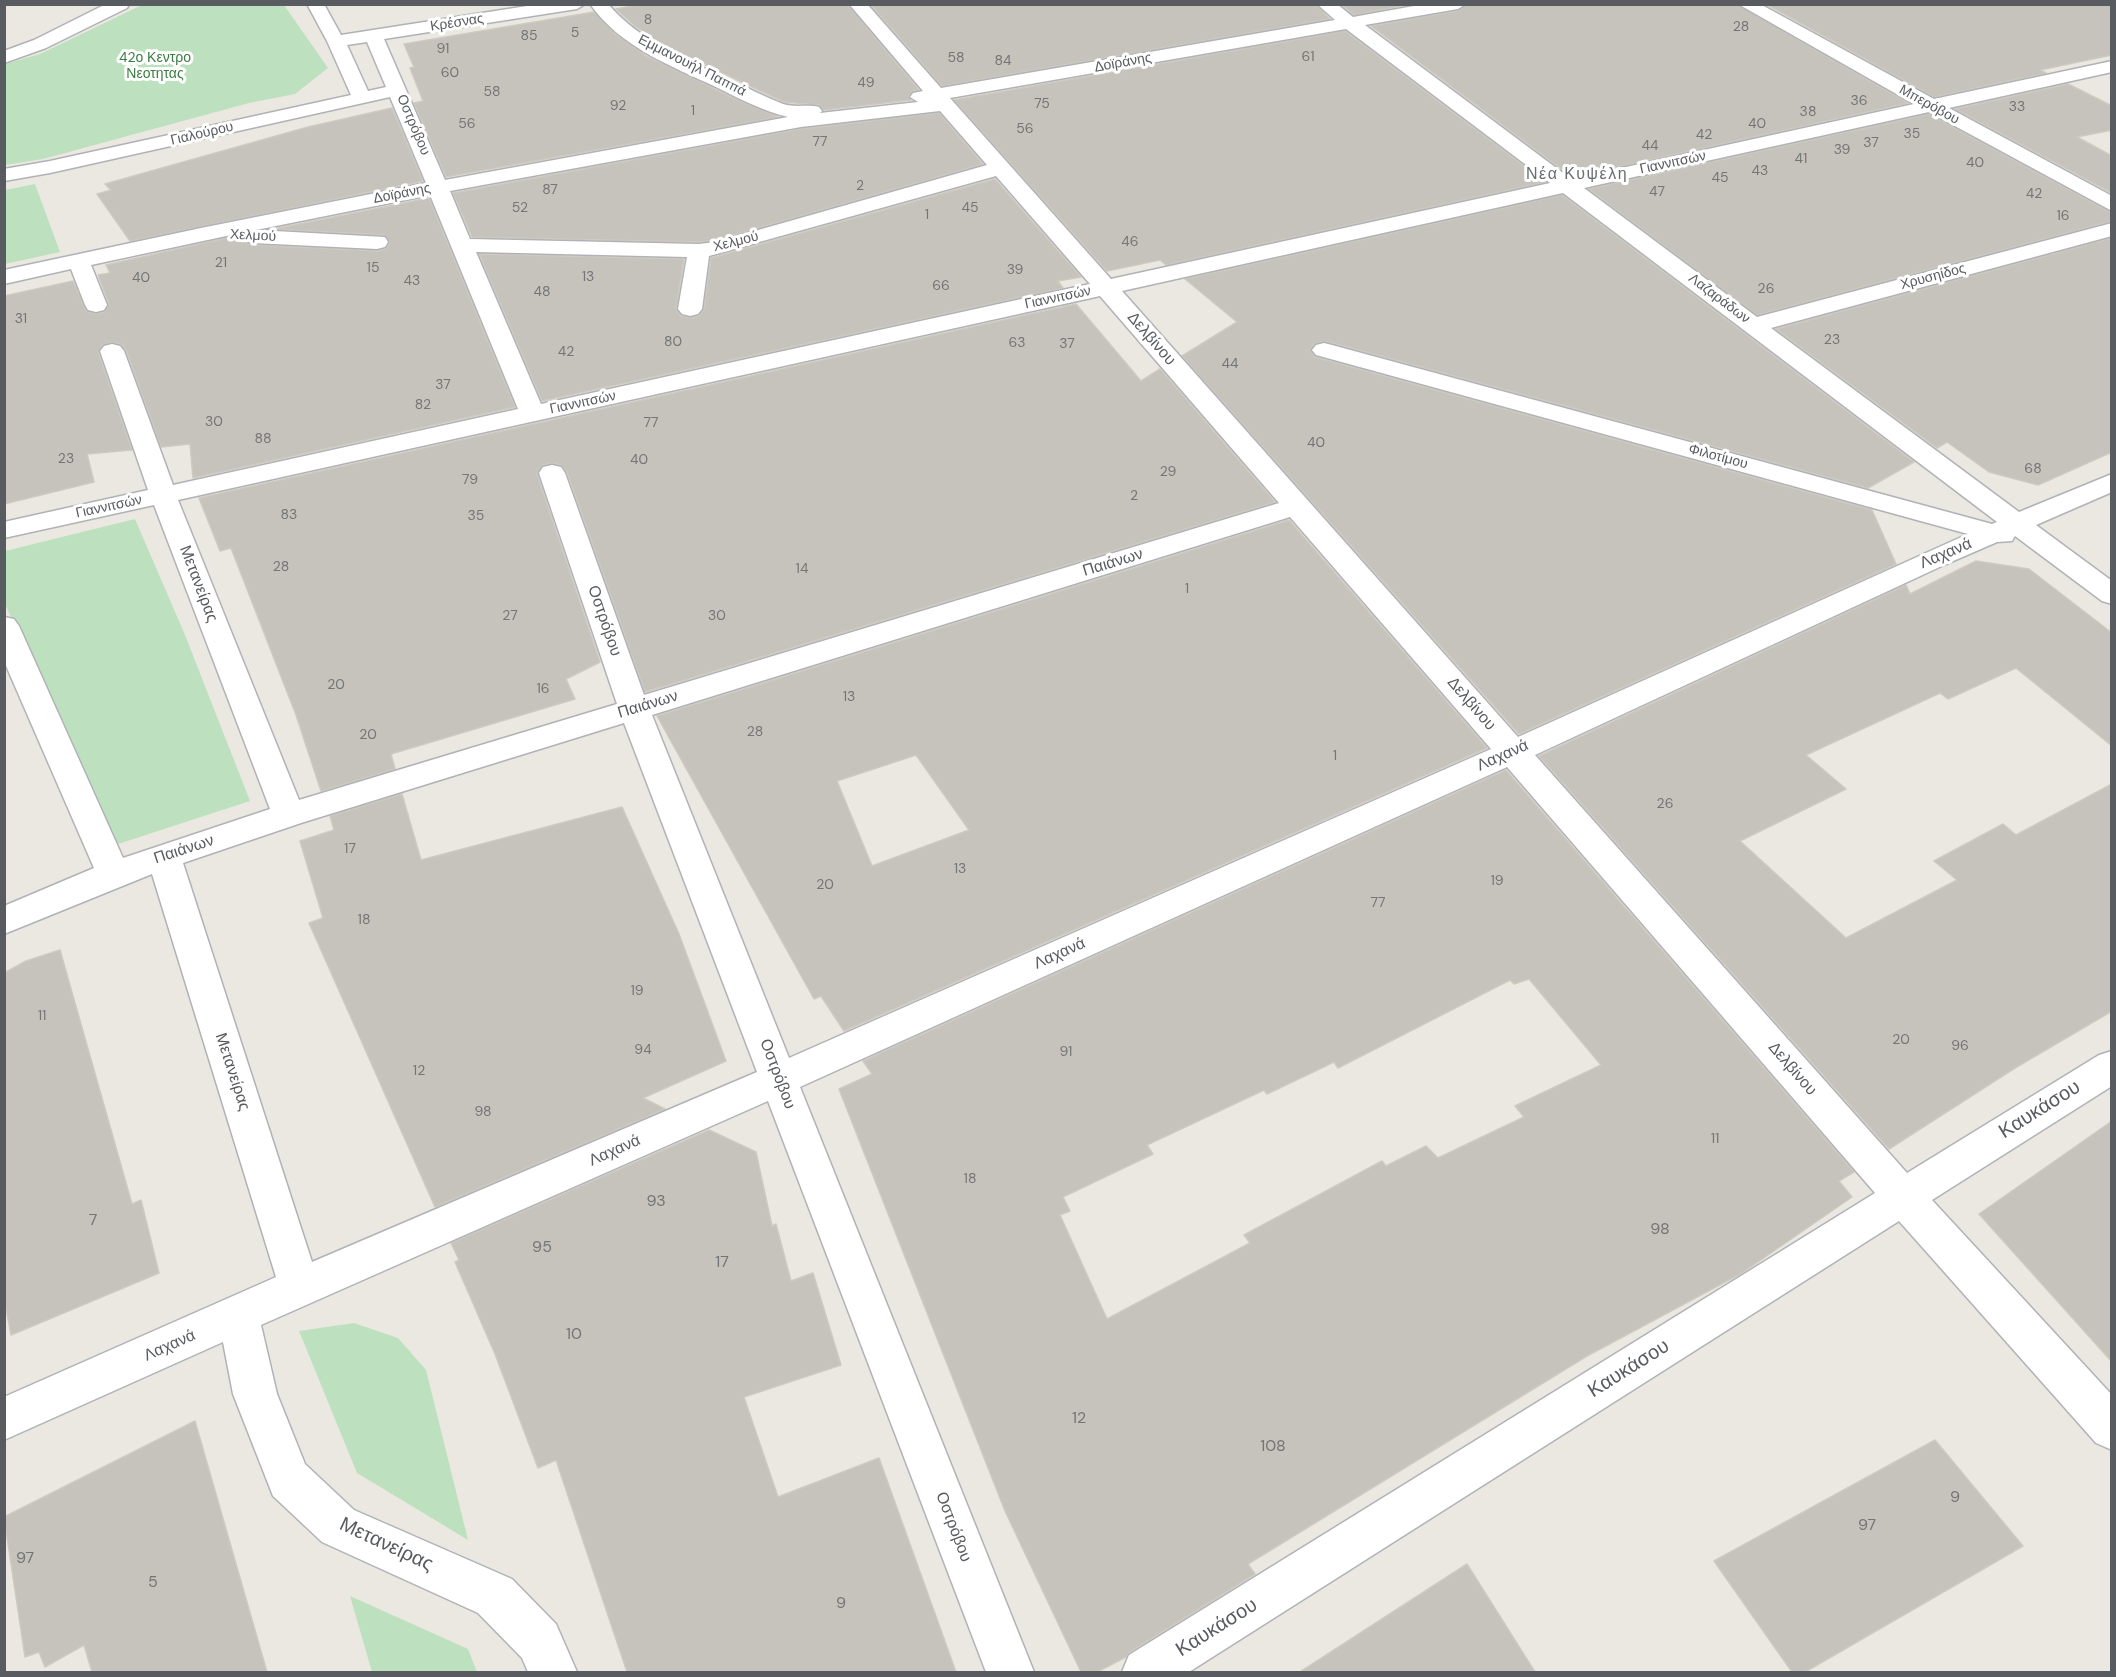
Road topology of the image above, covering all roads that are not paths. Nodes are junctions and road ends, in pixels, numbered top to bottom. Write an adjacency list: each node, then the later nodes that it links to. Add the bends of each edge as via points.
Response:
1 (121, 4): 12 (street)
2 (315, 4): 11 (street)
3 (577, 4): 10 (street, Κρέσνας)
4 (598, 4): 18 (street, Εμμανουήλ Παππά, via 646,45)
5 (857, 4): 16 (street, Δελβίνου)
6 (1325, 4): 9 (street, Λαζαράδων)
7 (1458, 4): 9 (street, Δοϊράνης)
8 (1746, 4): 17 (street, Μπερόβου)
9 (1351, 24): 16 (street, Δοϊράνης); 21 (street, Λαζαράδων)
10 (374, 36): 11 (street, Κρέσνας); 14 (street, Οστρόβου)
11 (336, 41): 15 (street)
12 (8, 54)
13 (2112, 66): 17 (street, Γιαννιτσών)
14 (398, 90): 15 (street, Γιαλούρου); 22 (street, Οστρόβου)
15 (362, 98): 20 (street, Γιαλούρου)
16 (942, 100): 18 (street, Δοϊράνης); 19 (street, Δελβίνου)
17 (1931, 106): 21 (street, Γιαννιτσών); 23 (street, Μπερόβου)
18 (798, 117): 22 (street, Δοϊράνης)
19 (1000, 168): 28 (street, Χελμού); 31 (street, Δελβίνου)
20 (4, 175)
21 (1568, 186): 31 (street, Γιαννιτσών); 34 (street, Λαζαράδων)
22 (438, 187): 25 (street, Δοϊράνης); 27 (street, Οστρόβου)
23 (2112, 205)
24 (2112, 229): 34 (street, Χρυσηίδος)
25 (201, 234): 26 (street, Χελμού); 29 (street, Δοϊράνης)
26 (377, 242)
27 (462, 245): 28 (street, Χελμού); 37 (street, Οστρόβου)
28 (699, 251): 33 (street)
29 (79, 261): 30 (street, Δοϊράνης); 32 (street)
30 (4, 277)
31 (1106, 288): 37 (street, Γιαννιτσών); 41 (street, Δελβίνου)
32 (96, 305)
33 (690, 309)
34 (1754, 325): 42 (street, Λαζαράδων)
35 (1324, 350): 42 (street, Φιλοτίμου)
36 (112, 351): 40 (street, Μετανείρας)
37 (533, 414): 40 (street, Γιαννιτσών)
38 (552, 473): 48 (street, Οστρόβου)
39 (2112, 482): 42 (street, Λαχανά)
40 (163, 495): 43 (street, Γιαννιτσών); 50 (street, Μετανείρας)
41 (1297, 506): 48 (street, Παιάνων); 49 (street, Δελβίνου)
42 (2007, 528): 44 (street, Φιλοτίμου); 49 (street, Λαχανά)
43 (4, 530)
44 (2063, 556): 45 (street, Φιλοτίμου); 46 (street)
45 (2112, 569)
46 (2112, 595)
47 (4, 627): 52 (street)
48 (634, 709): 50 (street, Παιάνων); 55 (street, Οστρόβου)
49 (1513, 752): 55 (street, Λαχανά); 56 (street, Δελβίνου)
50 (289, 815): 51 (street, Παιάνων)
51 (164, 857): 52 (street, Παιάνων); 57 (street, Μετανείρας)
52 (113, 874): 53 (street, Παιάνων)
53 (4, 921)
54 (2112, 1066): 56 (street, Καυκάσου)
55 (779, 1079): 57 (street, Λαχανά); 62 (street, Οστρόβου)
56 (1904, 1197): 60 (street, Δελβίνου); 63 (street, Καυκάσου)
57 (300, 1287): 58 (street, Λαχανά)
58 (238, 1316): 59 (street, Λαχανά); 61 (street, Μετανείρας, via 255,1394 289,1480 338,1526 495,1596 539,1641)
59 (4, 1419)
60 (2112, 1428)
61 (553, 1672)
62 (1010, 1672)
63 (1146, 1672)

